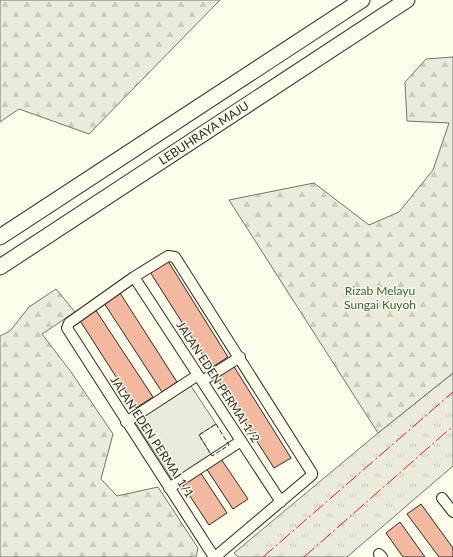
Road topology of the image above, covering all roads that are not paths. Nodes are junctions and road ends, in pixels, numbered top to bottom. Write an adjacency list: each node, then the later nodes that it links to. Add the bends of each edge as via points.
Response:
1 (362, 0): 3 (highway, LEBUHRAYA MAJU)
2 (407, 0): 4 (highway, LEBUHRAYA MAJU)
3 (0, 237)
4 (0, 266)
5 (134, 277): 6 (street, via 168,256 175,257); 7 (street, JALAN EDEN PERMAI 1/2); 8 (street, JALAN EDEN PERMAI 1/1, via 67,326)
6 (240, 356): 7 (street); 12 (street, via 312,475)
7 (200, 378): 8 (street); 9 (street, JALAN EDEN PERMAI 1/2)
8 (126, 422): 10 (street, JALAN EDEN PERMAI 1/1)
9 (241, 441): 10 (street); 12 (street, JALAN EDEN PERMAI 1/2)
10 (169, 488): 14 (street, JALAN EDEN PERMAI 1/1)
11 (442, 498): 13 (street)
12 (280, 502): 14 (street)
13 (453, 512)
14 (215, 557)

